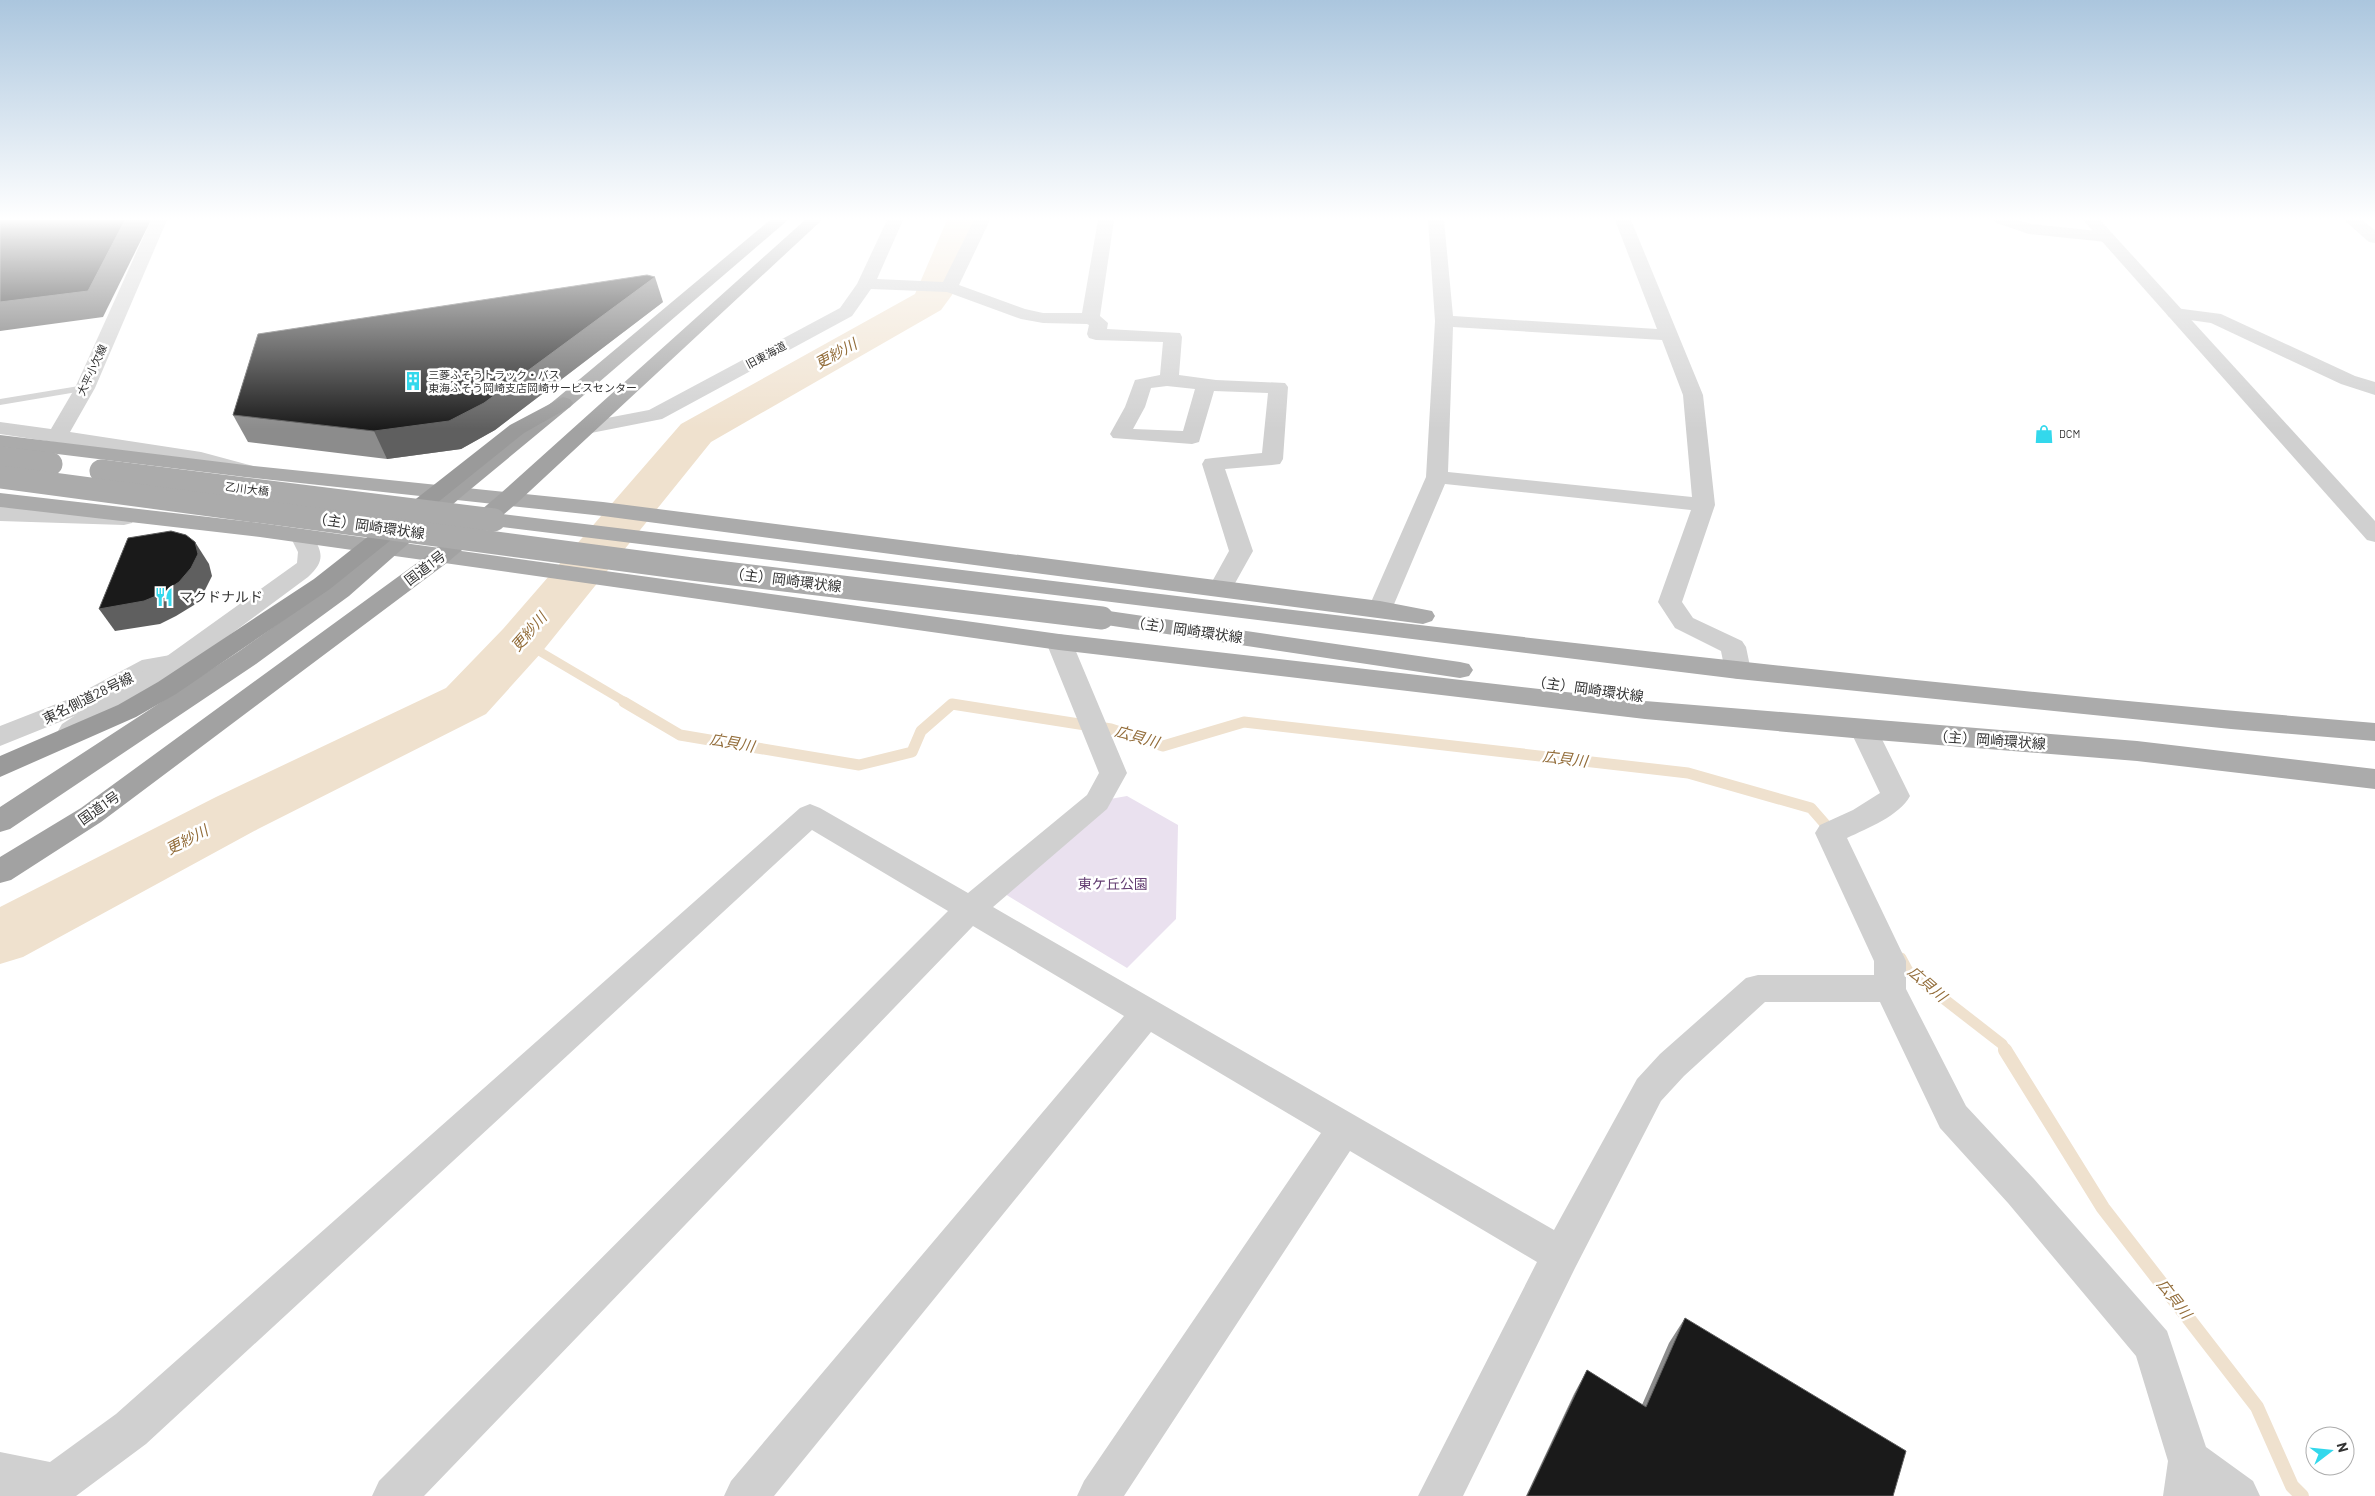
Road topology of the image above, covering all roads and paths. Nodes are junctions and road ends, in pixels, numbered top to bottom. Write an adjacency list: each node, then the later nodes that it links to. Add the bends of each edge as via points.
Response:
1 (128, 290): 16 (street, 大平小欠線)
2 (697, 290): 27 (highway, via 563,403 517,430)
3 (737, 290): 20 (highway, 国道1号)
4 (862, 290): 20 (street, 旧東海道, via 846,312 655,415)
5 (957, 290): 11 (street, via 1021,314)
6 (1095, 290): 11 (street)
7 (1442, 290): 12 (street)
8 (1652, 290): 13 (street)
9 (2154, 290): 10 (street)
10 (2175, 313): 17 (street, via 2215,318 2348,380); 34 (street)
11 (1090, 319): 14 (street, via 1099,324 1096,334 1173,337)
12 (1444, 321): 13 (street); 26 (street)
13 (1670, 335): 30 (street, via 1693,395)
14 (1169, 379): 15 (street); 15 (street, via 1142,384 1135,407 1120,434 1192,438)
15 (1206, 385): 38 (street, via 1278,388 1272,459 1213,464 1241,552)
16 (85, 388): 18 (lane); 21 (street, 大平小欠線)
17 (2375, 389)
18 (0, 402)
19 (0, 428): 21 (street)
20 (586, 428): 28 (highway, 国道1号)
21 (58, 436): 24 (street, via 201,458)
22 (0, 441): 24 (main road)
23 (0, 458): 33 (main road, 乙川大橋, bridge)
24 (246, 471): 27 (main road)
25 (0, 477): 39 (main road, （主）岡崎環状線, bridge, via 692,569)
26 (1437, 477): 30 (street); 40 (street)
27 (445, 493): 28 (main road); 36 (highway)
28 (509, 498): 37 (highway, 国道1号); 38 (main road)
29 (0, 500): 32 (main road)
30 (1704, 505): 43 (street, via 1670,602 1684,623 1734,647)
31 (0, 514): 32 (street)
32 (161, 519): 35 (main road)
33 (532, 526): 39 (main road, （主）岡崎環状線)
34 (2375, 535)
35 (301, 536): 36 (main road); 42 (street, via 310,552 308,565)
36 (380, 547): 37 (main road); 47 (highway, via 167,688 127,711); 50 (highway, via 340,591 263,647)
37 (440, 557): 41 (main road); 51 (highway, 国道1号, via 91,815)
38 (1220, 589): 40 (main road)
39 (1105, 607): 43 (main road, （主）岡崎環状線); 44 (main road, （主）岡崎環状線)
40 (1380, 609): 43 (main road)
41 (1059, 642): 44 (main road, via 1645,710); 52 (street, via 1113,773 1097,802)
42 (176, 662): 46 (street, 東名側道28号線, via 151,666 78,705); 47 (street)
43 (1738, 671): 45 (main road, （主）岡崎環状線)
44 (1864, 730): 49 (main road, （主）岡崎環状線, via 2138,751); 53 (street, via 1896,796 1863,818 1830,833 1890,962)
45 (2375, 732)
46 (0, 737)
47 (43, 749): 48 (highway)
48 (0, 767)
49 (2375, 779)
50 (0, 821)
51 (0, 872)
52 (971, 908): 54 (street); 59 (street, via 810,816 131,1429); 60 (street)
53 (1890, 989): 56 (street, via 1758,988 1672,1065 1649,1090); 58 (street, via 1953,1117 2153,1345)
54 (1148, 1012): 55 (street); 61 (street)
55 (1345, 1128): 56 (street); 62 (street)
56 (1561, 1255): 63 (street)
57 (0, 1474): 59 (street)
58 (2187, 1478): 64 (street)
59 (53, 1490)
60 (394, 1496)
61 (746, 1496)
62 (1099, 1496)
63 (1440, 1496)
64 (2238, 1496)

